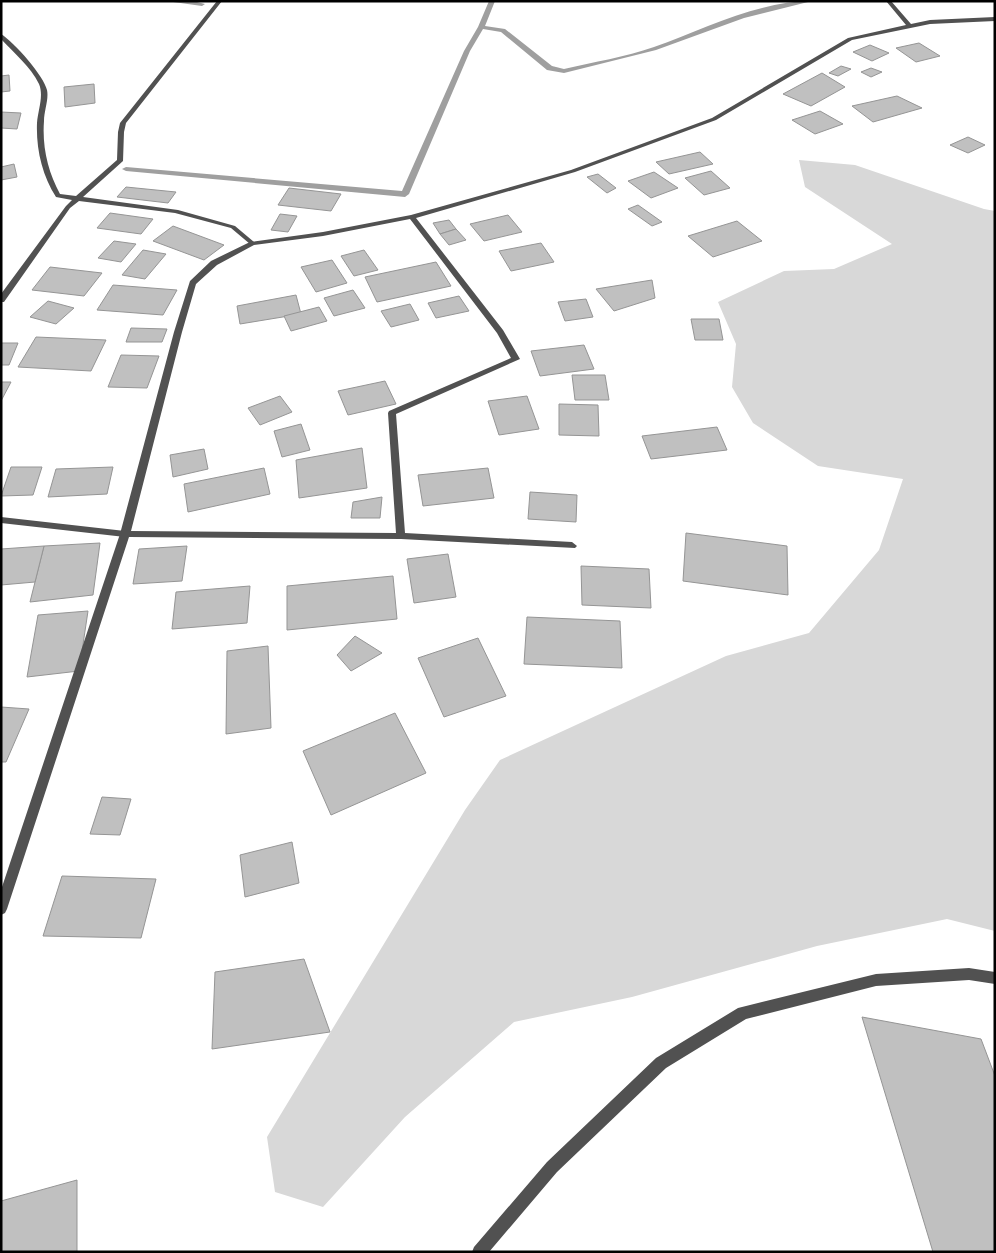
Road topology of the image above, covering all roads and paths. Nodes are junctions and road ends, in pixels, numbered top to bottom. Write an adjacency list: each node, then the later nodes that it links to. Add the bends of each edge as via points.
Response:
1 (220, 1): 6 (street, via 123,123 120,161)
2 (888, 1): 4 (street)
3 (995, 19): 4 (street)
4 (909, 25): 7 (street, via 850,39 714,120 573,171)
5 (1, 36): 6 (street, via 27,62 44,90 40,143 49,181 58,196)
6 (80, 198): 8 (street, via 176,211 233,227); 9 (street, via 68,207)
7 (412, 217): 8 (street, via 323,234); 12 (street, via 500,332 516,359 392,413)
8 (252, 243): 11 (street, via 214,264 194,284 178,332)
9 (1, 300)
10 (1, 520): 11 (street)
11 (125, 534): 12 (street); 14 (street)
12 (401, 536): 13 (street)
13 (572, 546)
14 (1, 909)
15 (995, 978): 16 (street, via 969,974 876,980 742,1013 660,1063 552,1167)
16 (480, 1252)

